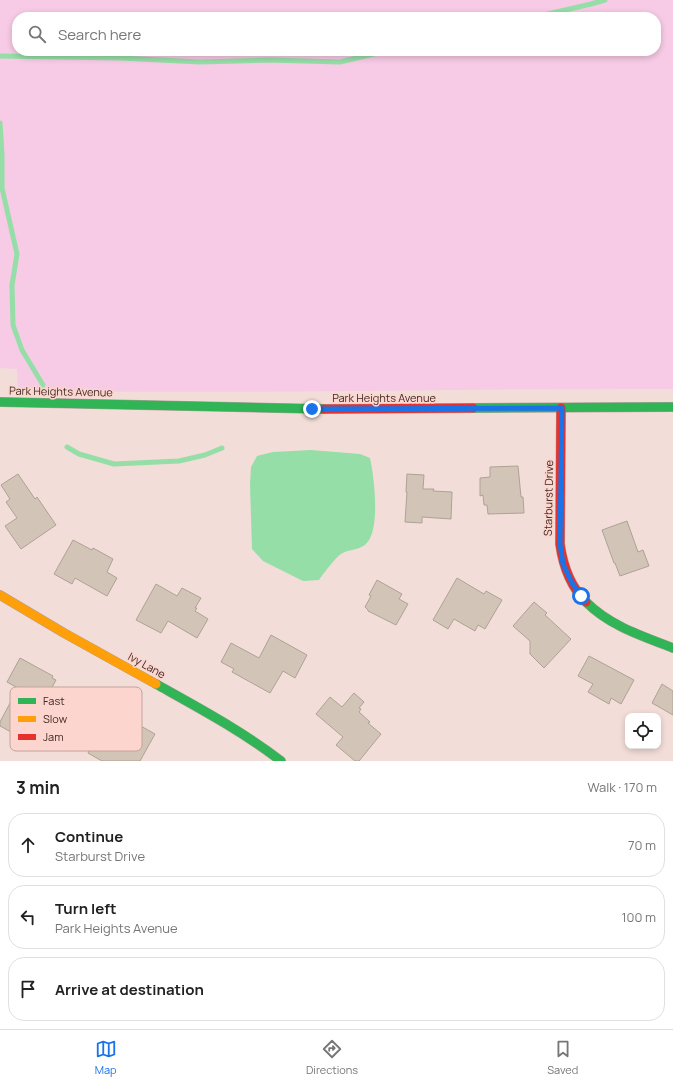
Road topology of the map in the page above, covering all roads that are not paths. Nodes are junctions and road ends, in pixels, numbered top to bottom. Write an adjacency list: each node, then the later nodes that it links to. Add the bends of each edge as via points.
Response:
1 (0, 402): 3 (main road, Park Heights Avenue, via 312,409)
2 (673, 407): 3 (main road, Park Heights Avenue)
3 (562, 408): 5 (main road, Starburst Drive, via 560,544 563,564 572,583 593,609 625,630)
4 (0, 595): 6 (main road, Ivy Lane, via 28,614 204,711 264,748)
5 (673, 648)
6 (280, 761)

